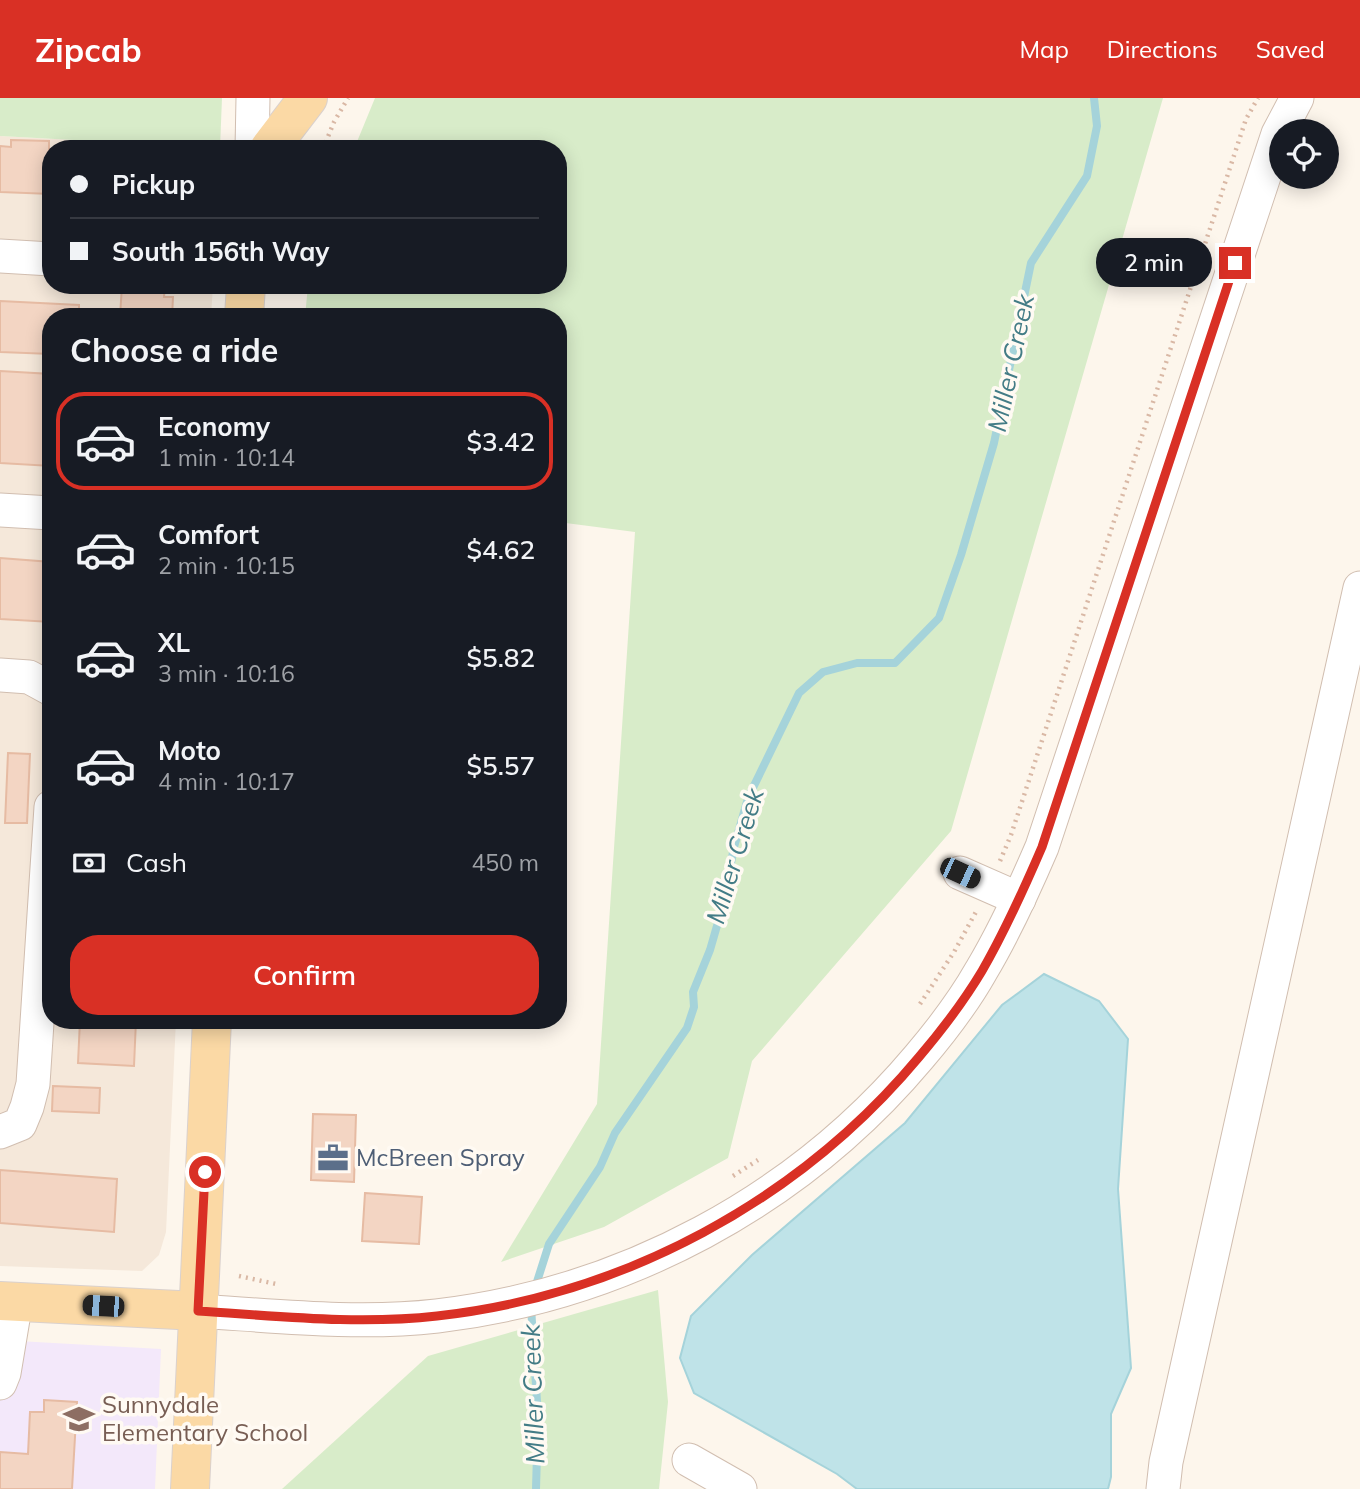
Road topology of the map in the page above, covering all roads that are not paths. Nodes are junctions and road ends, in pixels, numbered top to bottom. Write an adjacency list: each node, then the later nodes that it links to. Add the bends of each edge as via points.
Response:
1 (253, 98): 4 (street)
2 (309, 98): 5 (main road)
3 (1297, 98): 14 (street, via 1278,134 1042,847)
4 (252, 140)
5 (276, 140)
6 (0, 256): 7 (street)
7 (42, 258)
8 (0, 510): 9 (street)
9 (42, 512)
10 (1360, 587): 24 (street)
11 (0, 675): 12 (street, via 29,677)
12 (42, 684)
13 (960, 873): 14 (street)
14 (1004, 893): 19 (street, via 981,972 942,1030 897,1083 848,1132 794,1176 736,1215 674,1248 562,1291 435,1316 354,1320)
15 (42, 946): 17 (street, via 33,1084 20,1124)
16 (212, 1029): 19 (main road)
17 (0, 1132)
18 (8, 1301): 19 (main road); 20 (street)
19 (198, 1311): 22 (main road)
20 (0, 1383)
21 (688, 1460): 23 (street)
22 (190, 1489)
23 (740, 1489)
24 (1163, 1489)

